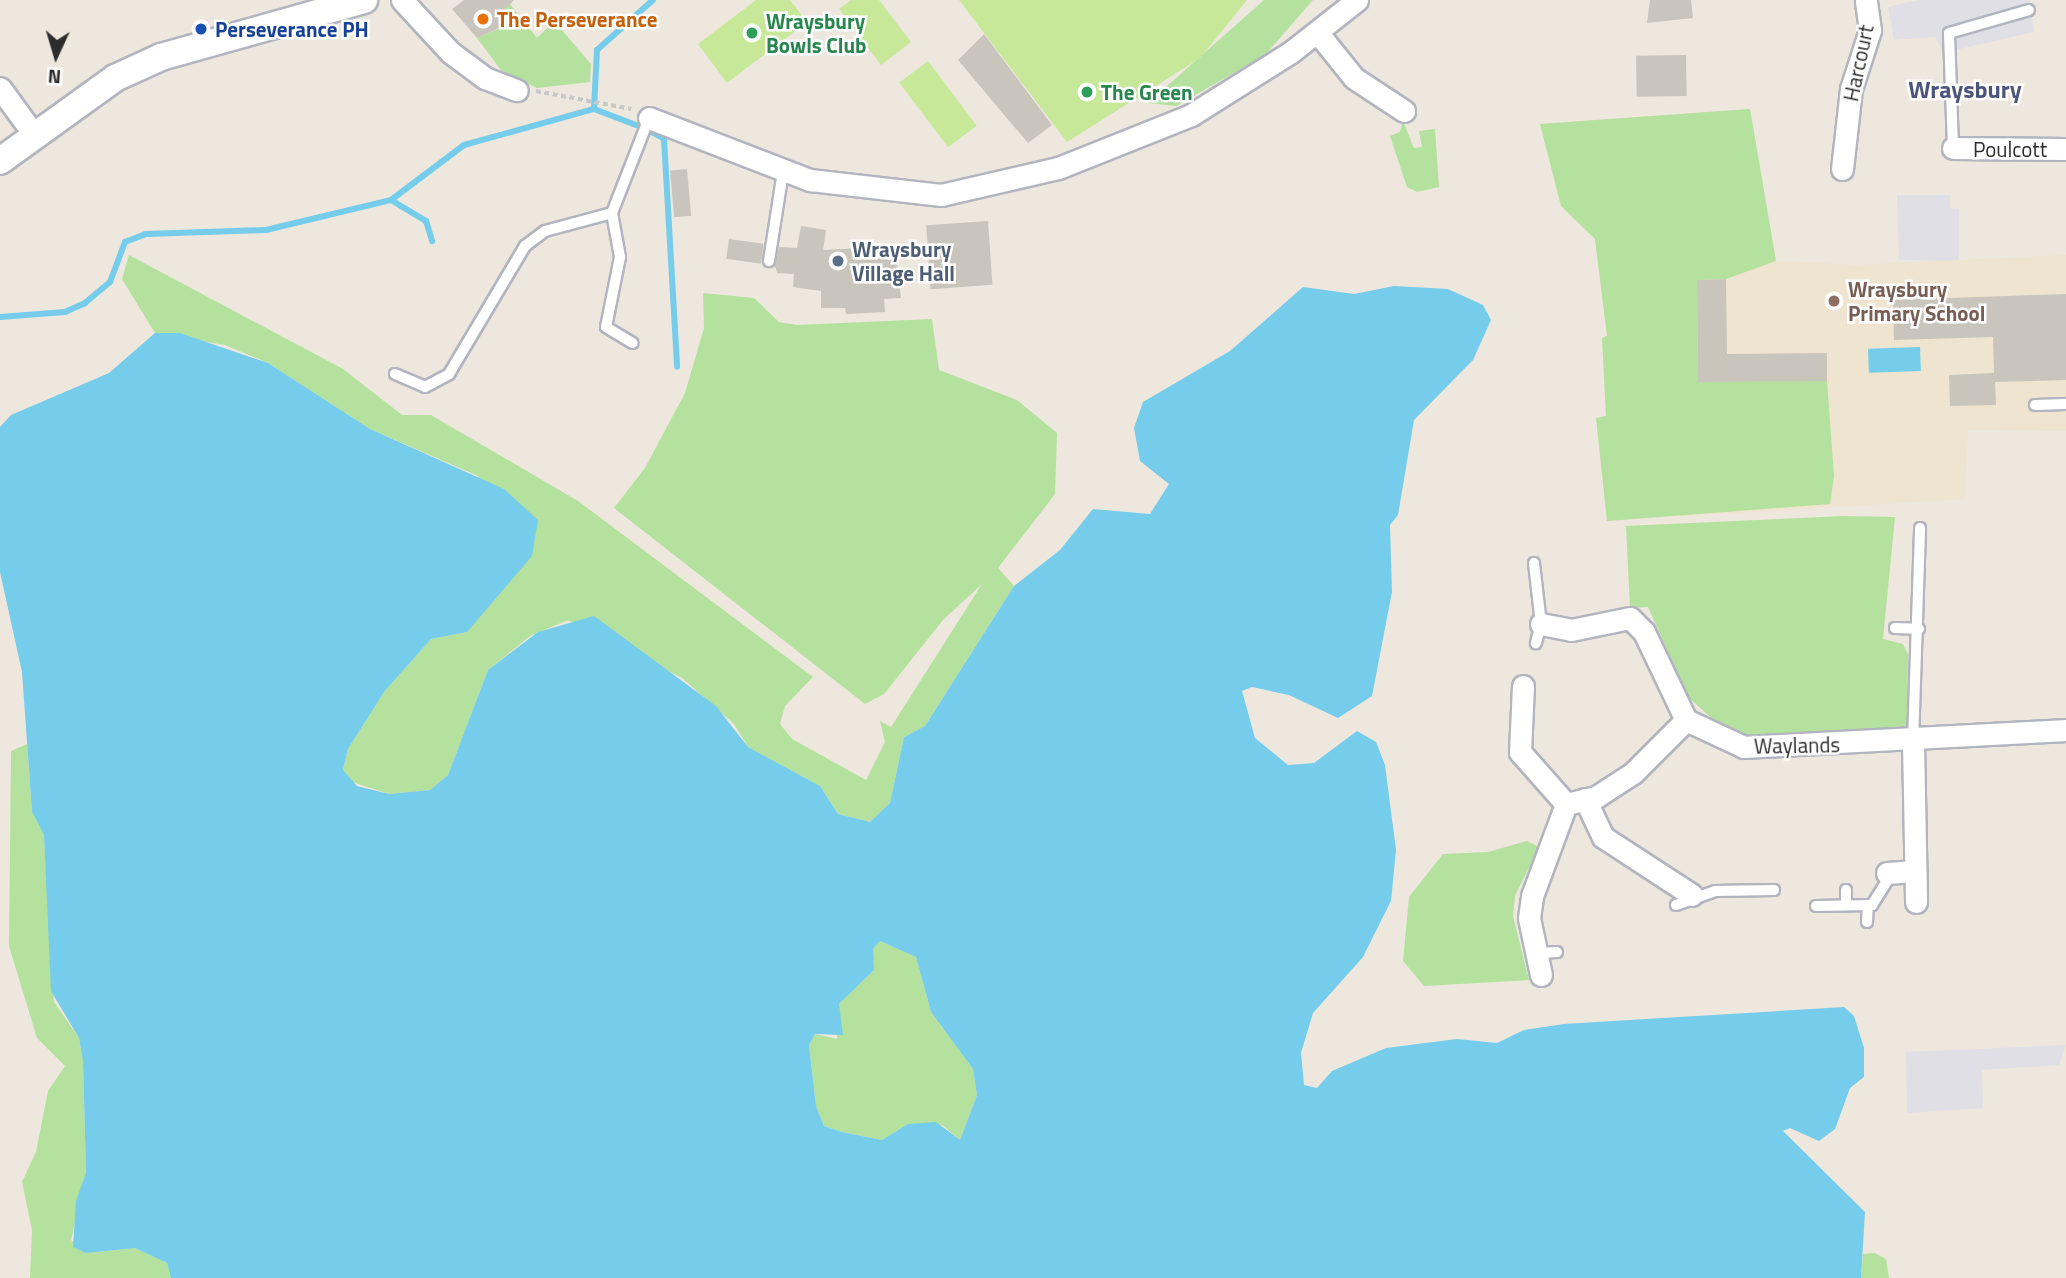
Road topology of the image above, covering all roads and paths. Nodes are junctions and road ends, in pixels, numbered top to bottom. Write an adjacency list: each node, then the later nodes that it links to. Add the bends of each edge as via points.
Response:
1 (364, 0): 11 (street, via 160,57 115,78)
2 (402, 0): 8 (street, via 450,52 485,78)
3 (1357, 0): 6 (street)
4 (1866, 0): 15 (street, Harcourt, via 1870,30 1851,89)
5 (2029, 10): 12 (lane, via 1949,33)
6 (1317, 32): 9 (street, via 1354,78); 16 (street, via 1191,115 1058,168 941,195 872,192)
7 (0, 88): 11 (street)
8 (517, 90): 10 (path, via 627,107)
9 (1404, 111)
10 (649, 118): 16 (street); 17 (lane)
11 (35, 136): 14 (street)
12 (1953, 148): 13 (street, Poulcott)
13 (2066, 149)
14 (0, 161)
15 (1842, 169)
16 (783, 172): 18 (lane)
17 (612, 213): 19 (lane, via 620,257 605,317 614,337); 20 (lane, via 545,231 525,246 449,374 425,387)
18 (769, 261)
19 (632, 344)
20 (395, 374)
21 (2066, 404): 22 (lane)
22 (2035, 405)
23 (1920, 528): 26 (lane)
24 (1534, 563): 27 (lane)
25 (1895, 628): 26 (lane)
26 (1919, 629): 31 (lane)
27 (1539, 634): 29 (street, via 1630,618 1644,632)
28 (1523, 686): 32 (street, via 1520,752)
29 (1686, 720): 31 (street, Waylands, via 1744,747); 32 (street, via 1633,773)
30 (2066, 730): 31 (street, Waylands)
31 (1913, 742): 33 (street)
32 (1575, 802): 37 (street, via 1603,837); 43 (street, via 1532,896 1529,918)
33 (1915, 871): 34 (street); 38 (street)
34 (1889, 873): 40 (lane)
35 (1774, 890): 37 (lane)
36 (1846, 890): 39 (lane)
37 (1684, 900)
38 (1916, 902)
39 (1846, 905): 40 (lane); 41 (lane)
40 (1868, 905): 42 (lane)
41 (1816, 906)
42 (1867, 922)
43 (1546, 960)

